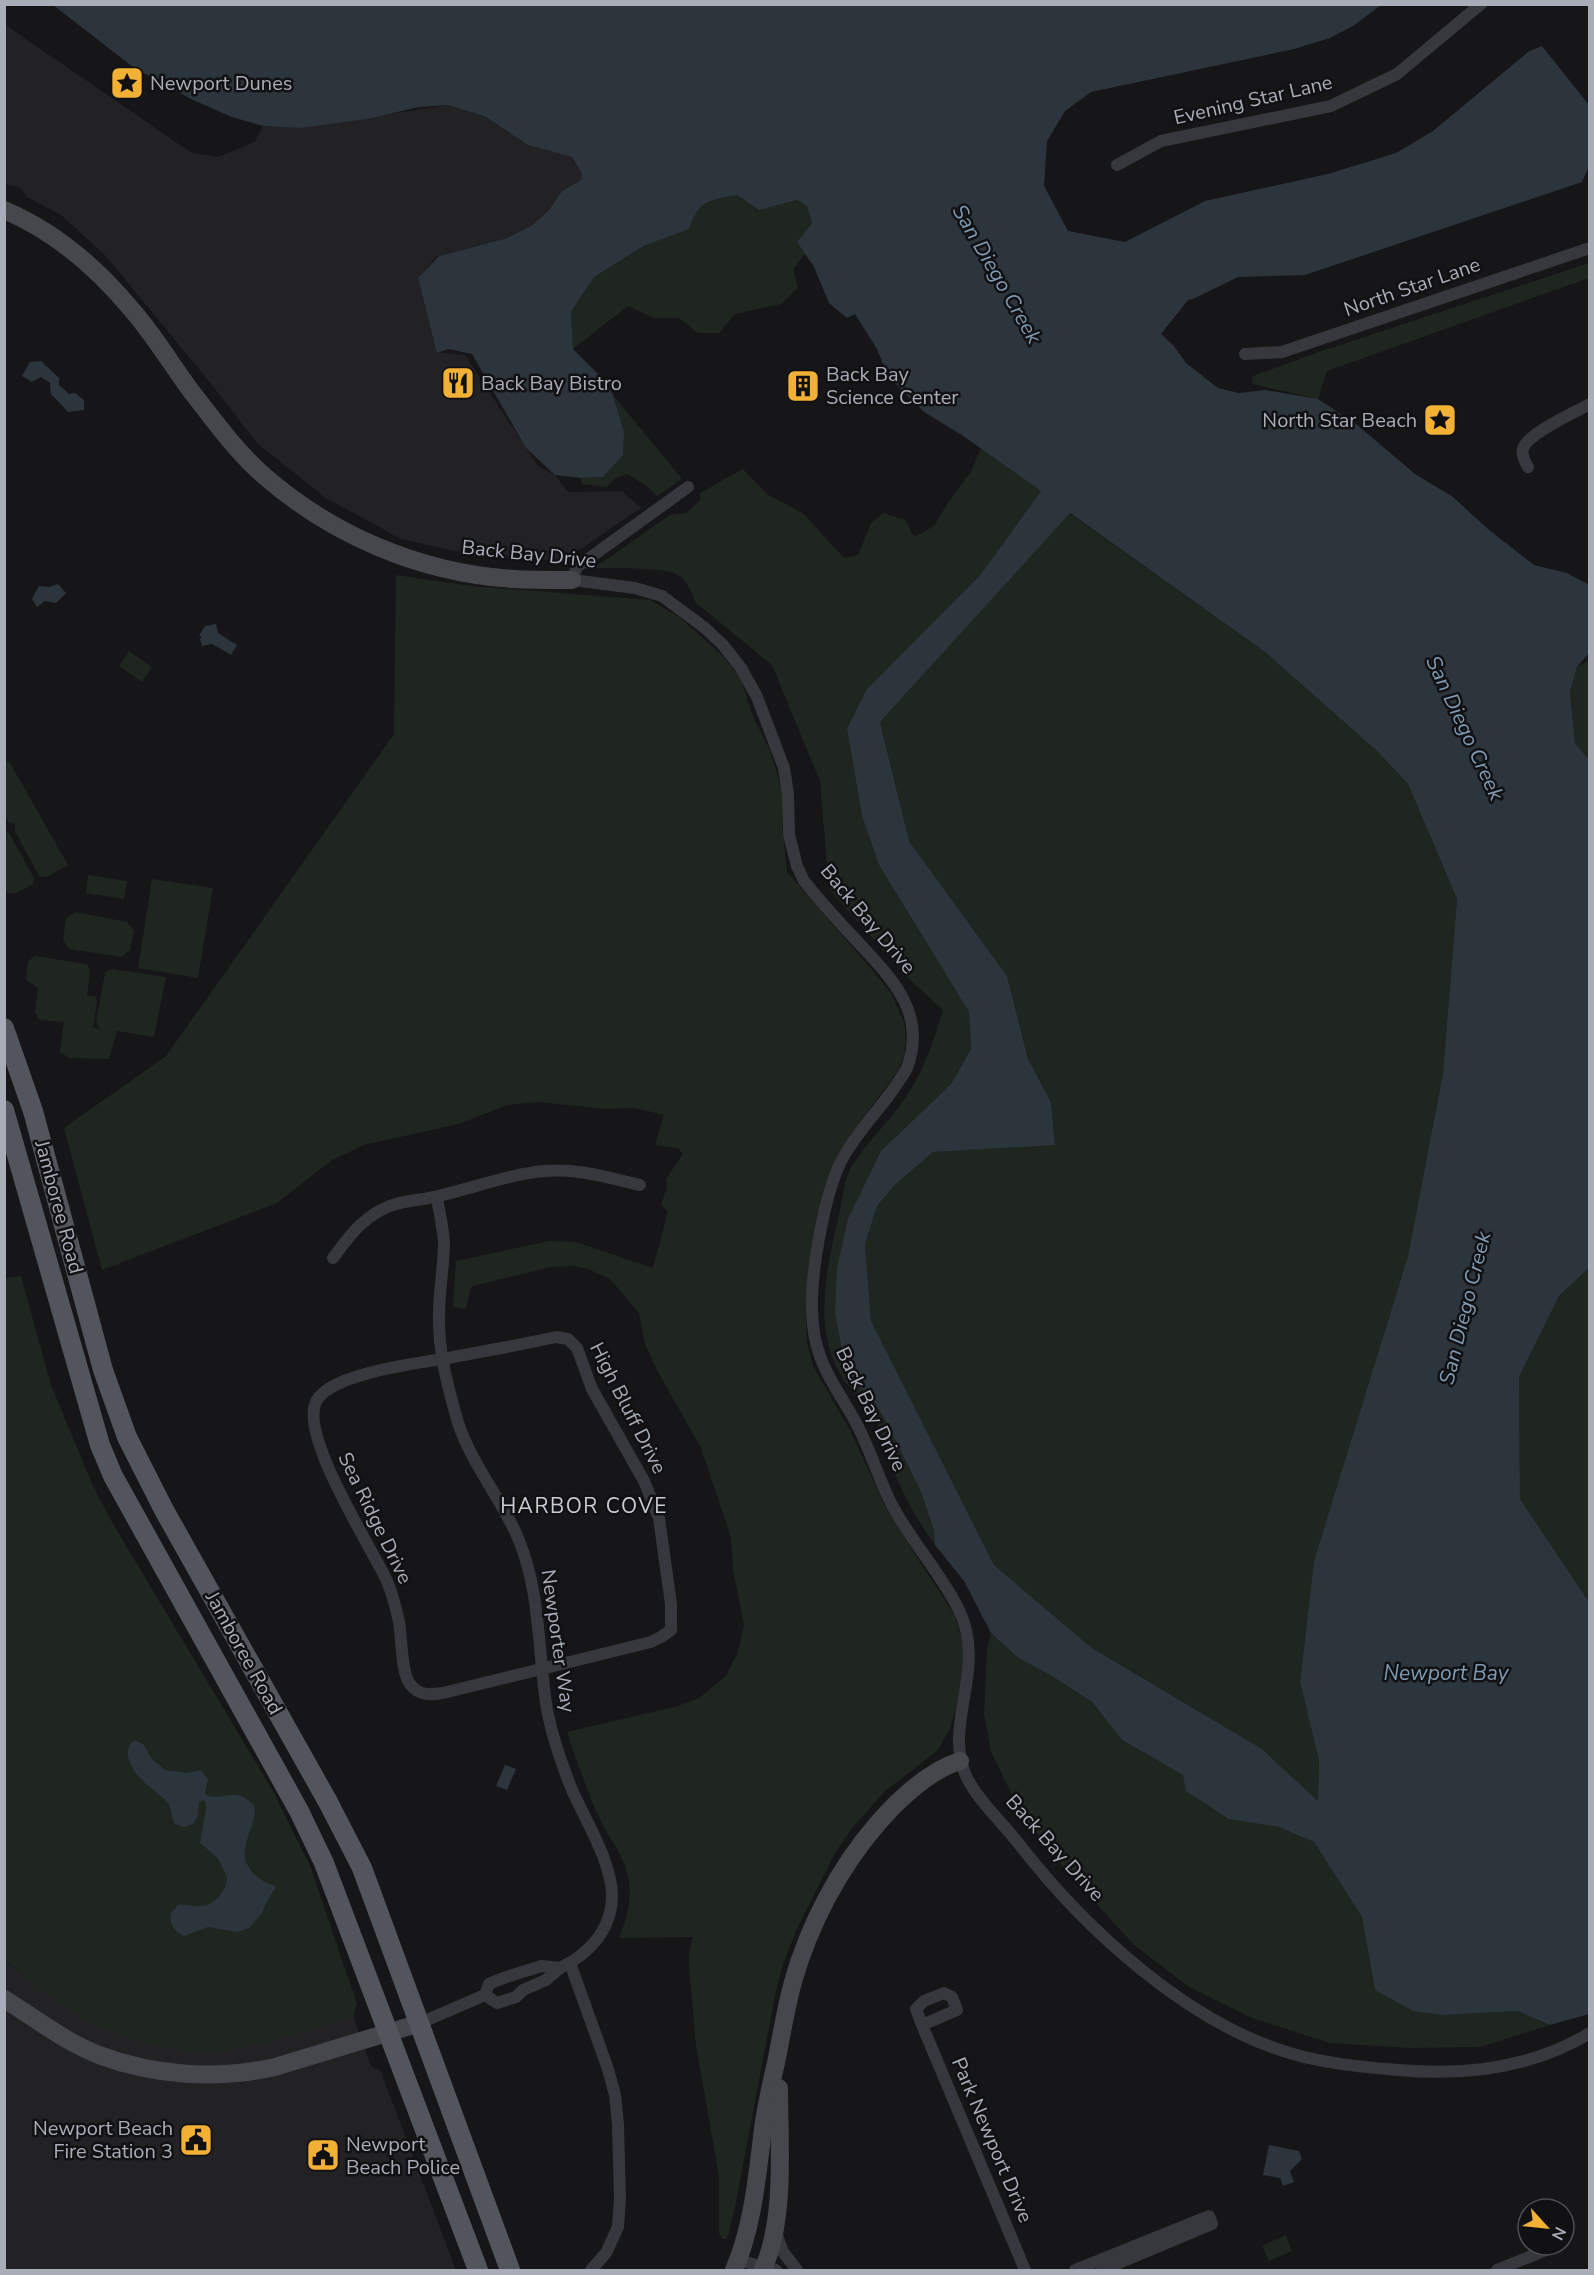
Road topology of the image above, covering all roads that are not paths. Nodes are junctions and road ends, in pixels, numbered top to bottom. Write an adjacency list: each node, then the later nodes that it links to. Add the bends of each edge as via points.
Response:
1 (1481, 4): 2 (street, Evening Star Lane, via 1397,74 1331,106 1161,141)
2 (1117, 165)
3 (4, 210): 9 (street, Back Bay Drive, via 38,227 103,278 133,310 235,446 300,505 344,532 405,558 511,579)
4 (1590, 248): 5 (street, North Star Lane, via 1282,352)
5 (1245, 354)
6 (1590, 404): 7 (street, via 1526,443 1523,457)
7 (1528, 467)
8 (688, 487): 9 (street, via 577,567)
9 (572, 580): 17 (street, Back Bay Drive, via 635,588 662,596 692,617 733,657 757,697 784,768 789,836 804,881 892,980 908,1011 913,1034 907,1068 850,1147 834,1177 814,1272 812,1314 826,1373 856,1422 894,1508 964,1621 970,1666 960,1731)
10 (4, 1028): 23 (main road, Jamboree Road, via 33,1111 103,1370 127,1437 362,1868)
11 (4, 1110): 25 (main road, Jamboree Road, via 100,1444 113,1476 299,1811 324,1863)
12 (640, 1185): 13 (street, via 574,1171 546,1171)
13 (436, 1197): 14 (street, via 403,1201 382,1209 362,1222); 15 (street, Newporter Way, via 444,1240 439,1314)
14 (333, 1258)
15 (442, 1359): 16 (street, Newporter Way, via 463,1436 527,1562); 16 (street, Sea Ridge Drive, via 373,1371 328,1389 313,1407 321,1447 339,1492 389,1586 408,1683 429,1695); 16 (street, High Bluff Drive, via 556,1337 568,1339 577,1348 592,1389 644,1481 659,1518 671,1630 651,1642)
16 (542, 1669): 18 (street, Newporter Way, via 558,1755 604,1861 612,1896 603,1931 585,1953)
17 (960, 1761): 26 (street, Back Bay Drive, via 979,1797 1044,1876 1136,1966 1168,1991 1257,2041 1336,2064 1451,2073 1533,2058); 27 (street, via 943,1767 906,1796 854,1854 803,1951)
18 (565, 1966): 19 (street, Newporter Way, via 541,1966); 20 (street, Newporter Way); 33 (street, via 608,2069 618,2124 618,2227 606,2253)
19 (518, 1975): 20 (street); 21 (street, Newporter Way, via 489,1984)
20 (523, 1990): 21 (street, Newporter Way, via 516,1997 497,2003)
21 (485, 1995): 23 (street, Newporter Way)
22 (4, 1999): 25 (street, via 99,2055 149,2069 200,2076 275,2067)
23 (420, 2022): 25 (street); 32 (main road, Jamboree Road)
24 (922, 2025): 35 (street, Park Newport Drive)
25 (387, 2032): 31 (main road, Jamboree Road)
26 (1590, 2033)
27 (779, 2050): 28 (street, via 780,2157); 30 (street, via 751,2211)
28 (774, 2225): 30 (street); 34 (street, via 783,2252)
29 (1530, 2257): 38 (street)
30 (754, 2268)
31 (478, 2271)
32 (510, 2271)
33 (591, 2271)
34 (797, 2271)
35 (1025, 2271)
36 (1075, 2271): 37 (street, via 1209,2216 1212,2224)
37 (1102, 2271)
38 (1497, 2271)

